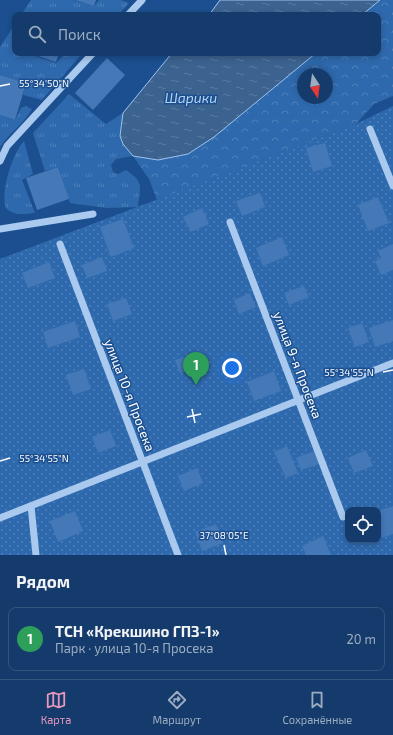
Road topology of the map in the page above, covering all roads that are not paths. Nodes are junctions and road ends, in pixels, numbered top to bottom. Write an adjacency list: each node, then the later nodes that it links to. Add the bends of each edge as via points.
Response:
1 (142, 0): 2 (street)
2 (131, 12)
3 (90, 56): 5 (street, via 7,146)
4 (370, 128): 6 (street)
5 (0, 161)
6 (393, 186)
7 (93, 214): 9 (street)
8 (230, 222): 12 (street, улица 9-я Просека)
9 (0, 229)
10 (60, 244): 13 (street, улица 10-я Просека)
11 (393, 363): 12 (street)
12 (298, 400): 13 (street); 15 (street, улица 9-я Просека)
13 (142, 462): 14 (street); 18 (street, улица 10-я Просека)
14 (31, 506): 16 (street); 17 (street)
15 (342, 517)
16 (0, 518)
17 (36, 555)
18 (178, 555)

